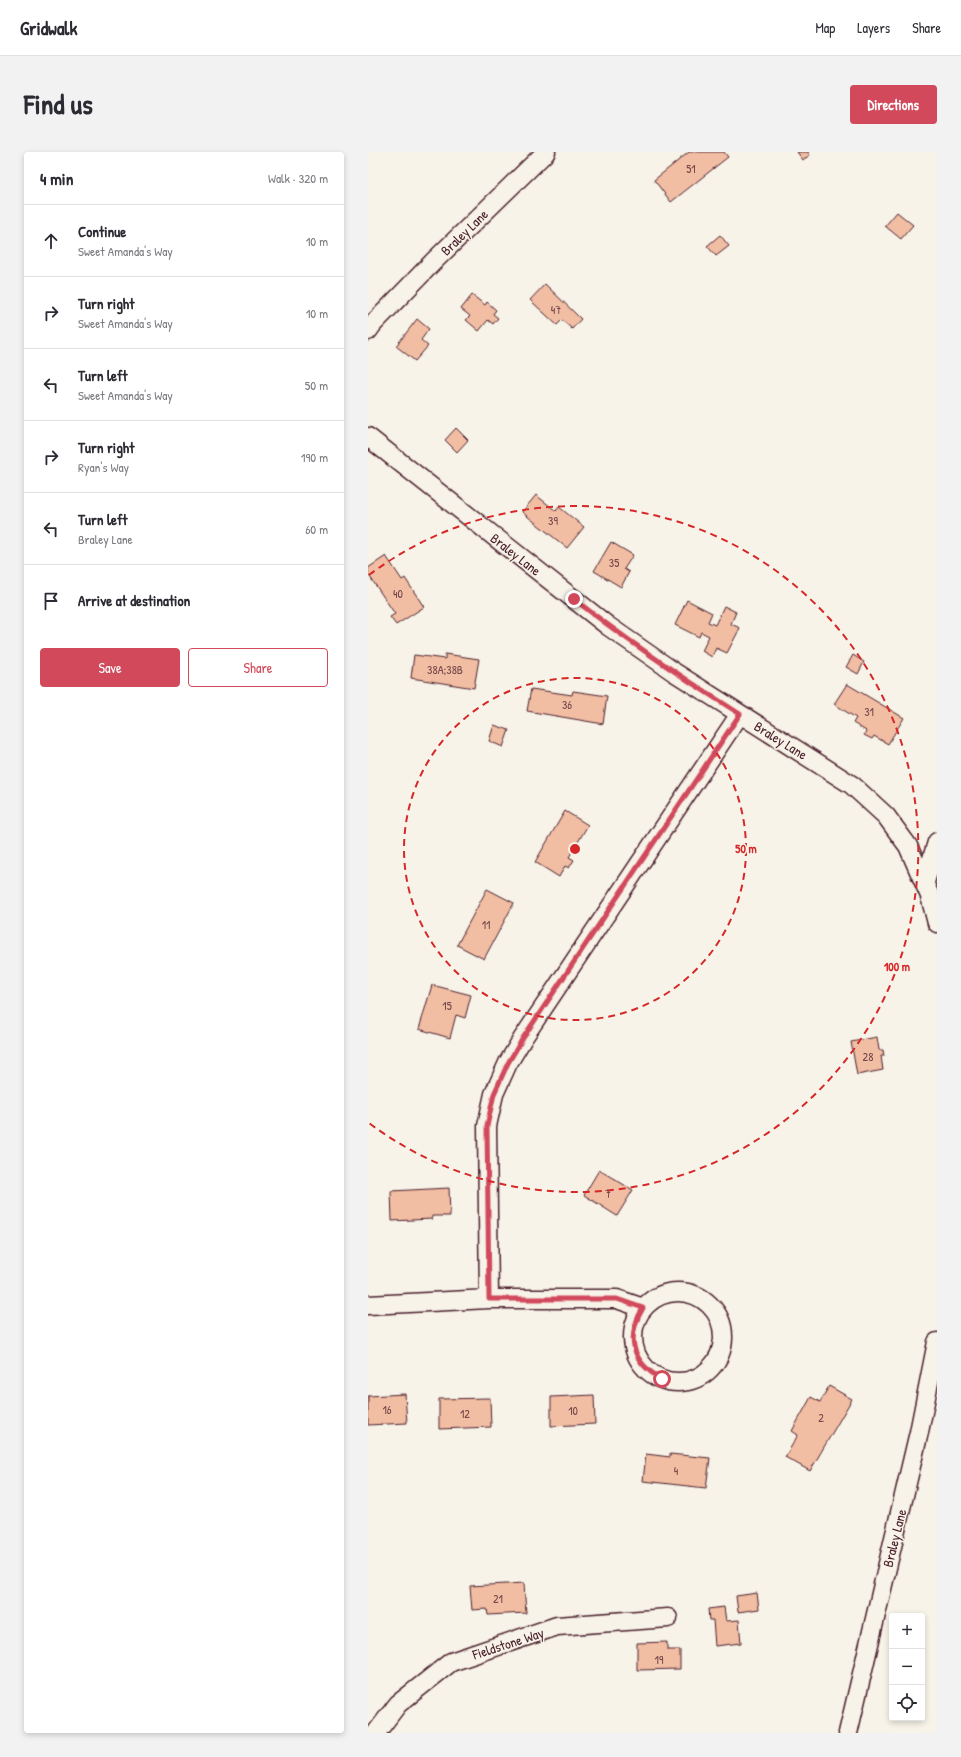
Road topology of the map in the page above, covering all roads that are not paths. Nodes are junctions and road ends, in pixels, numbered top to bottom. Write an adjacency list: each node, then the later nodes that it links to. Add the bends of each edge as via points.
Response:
1 (546, 152): 2 (street, Braley Lane, via 433,262)
2 (368, 331)
3 (368, 436): 4 (street, Braley Lane, via 608,626)
4 (740, 714): 6 (street, Braley Lane, via 852,785 886,816 908,846); 8 (street, via 523,1038 494,1094 487,1126)
5 (937, 842): 6 (street)
6 (931, 890): 7 (street, Braley Lane)
7 (937, 923)
8 (489, 1299): 9 (street); 10 (street, via 617,1299)
9 (368, 1304)
10 (643, 1308): 10 (street, via 636,1320 634,1349 640,1362 650,1372 662,1379 677,1382 691,1380 704,1374 715,1363 722,1349 720,1319 711,1306 699,1296 669,1292 655,1298)
11 (937, 1342): 14 (street, Braley Lane, via 919,1432)
12 (668, 1618): 13 (street, Fieldstone Way, via 557,1626 451,1662 398,1704)
13 (376, 1733)
14 (848, 1733)

